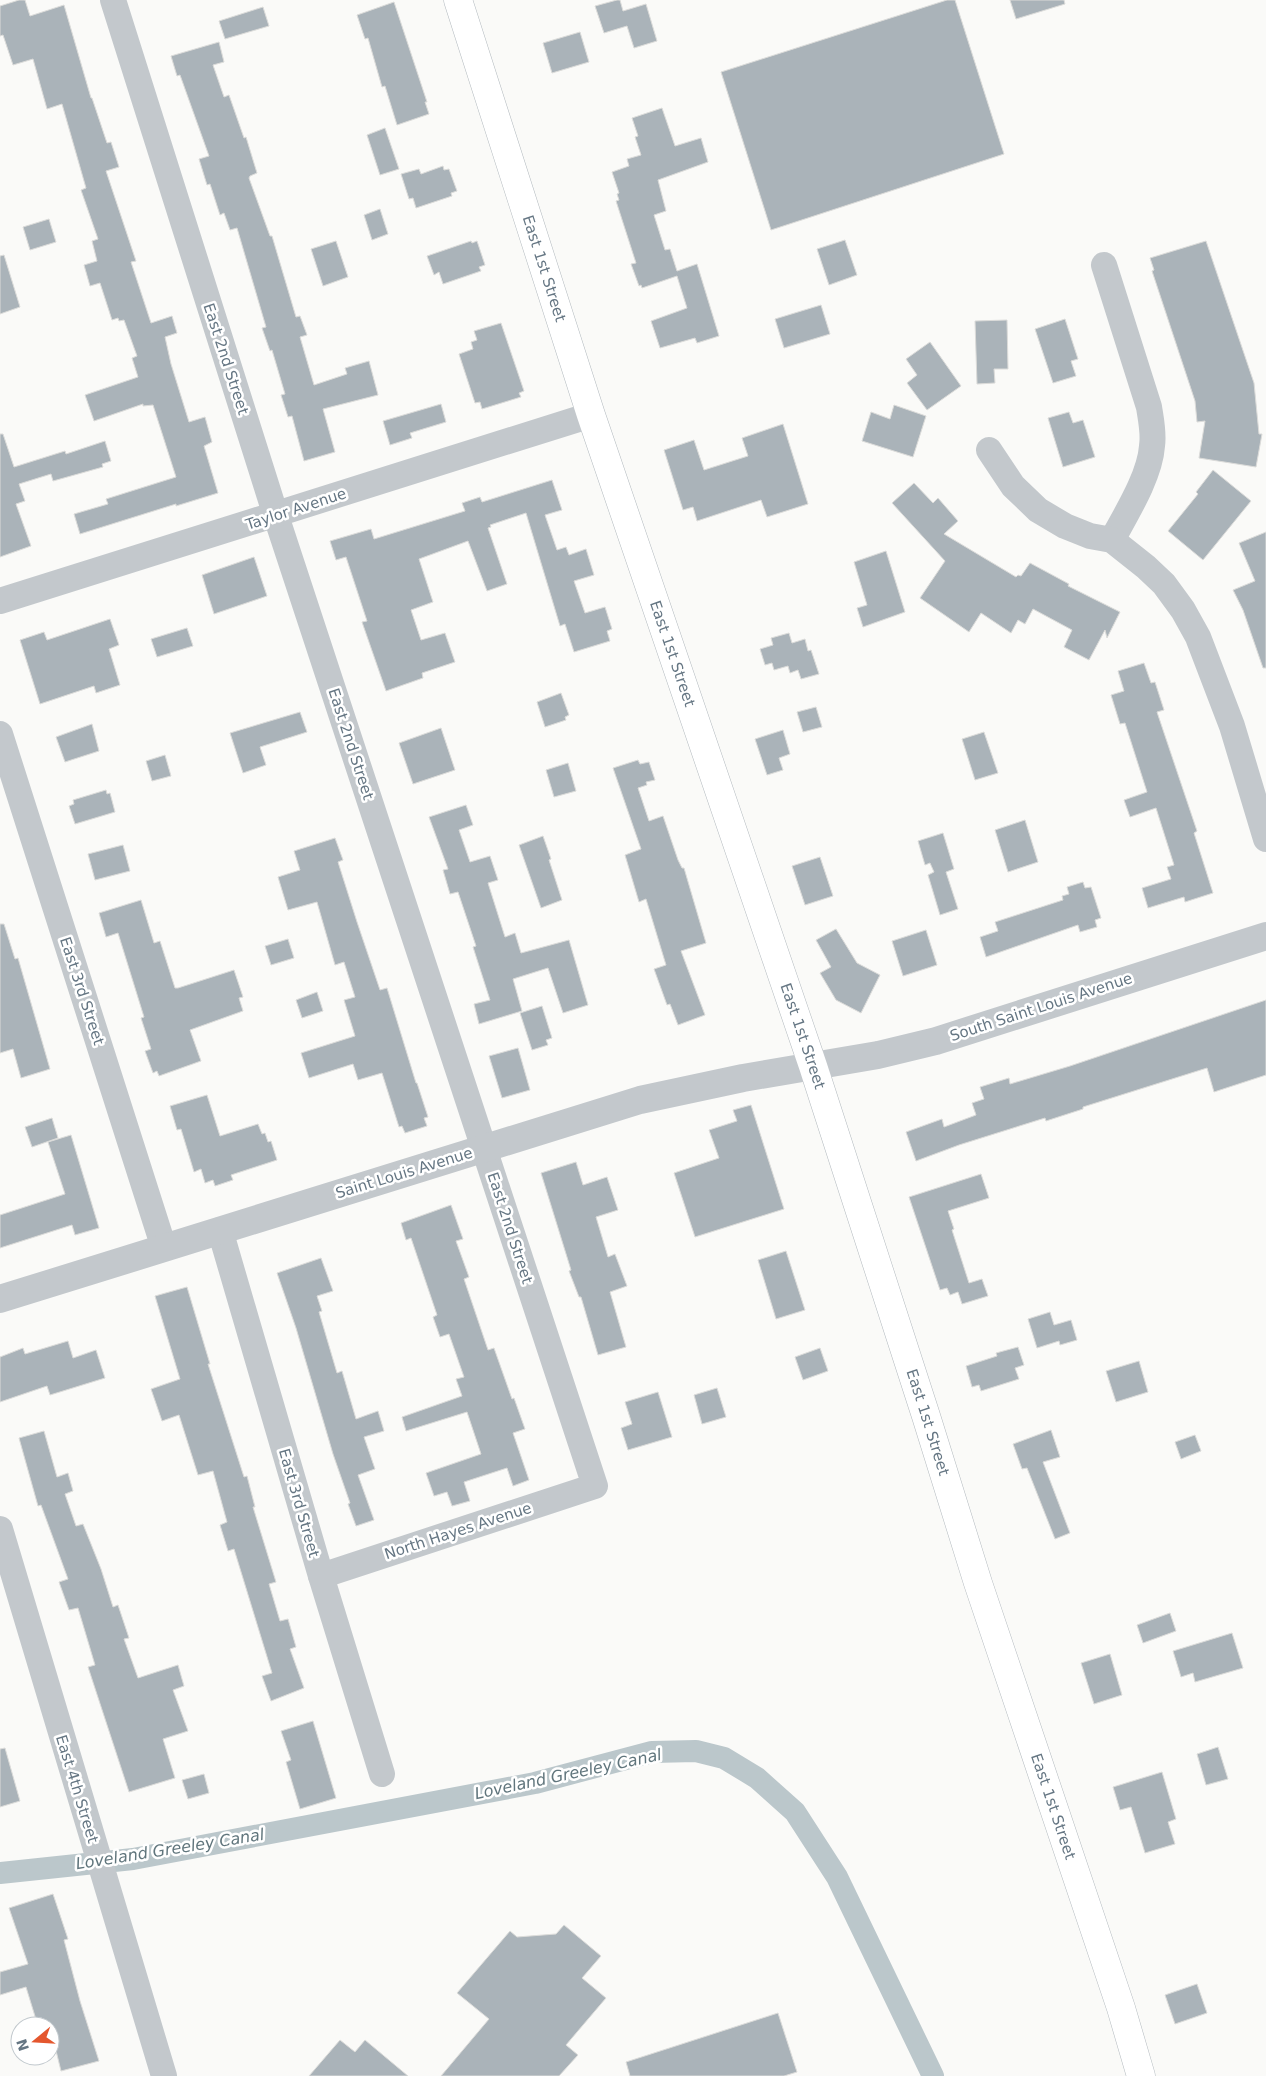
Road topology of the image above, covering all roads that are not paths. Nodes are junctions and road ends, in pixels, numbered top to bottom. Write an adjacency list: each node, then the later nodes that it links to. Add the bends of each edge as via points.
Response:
1 (113, 0): 6 (street, East 2nd Street)
2 (458, 0): 4 (main road, East 1st Street)
3 (1104, 265): 7 (street, via 1149,407 1152,432 1152,447 1140,486)
4 (591, 416): 6 (street, Taylor Avenue); 12 (main road, East 1st Street)
5 (989, 450): 7 (street, via 1013,486 1038,510 1065,526)
6 (276, 516): 8 (street, Taylor Avenue); 13 (street, East 2nd Street)
7 (1112, 540): 10 (street, via 1164,584 1198,637 1232,726)
8 (0, 601)
9 (0, 734): 15 (street, East 3rd Street)
10 (1266, 839)
11 (1266, 936): 12 (street, South Saint Louis Avenue, via 936,1041)
12 (813, 1066): 13 (street, Saint Louis Avenue, via 640,1100); 22 (main road, East 1st Street, via 978,1583)
13 (484, 1149): 14 (street, Saint Louis Avenue); 17 (street, East 2nd Street)
14 (220, 1230): 15 (street, Saint Louis Avenue); 19 (street, East 3rd Street)
15 (164, 1248): 16 (street, Saint Louis Avenue)
16 (0, 1299)
17 (595, 1486): 19 (street, North Hayes Avenue)
18 (0, 1529): 21 (street, East 4th Street)
19 (321, 1576): 20 (street, East 3rd Street)
20 (382, 1774)
21 (164, 2076)
22 (1141, 2076)

